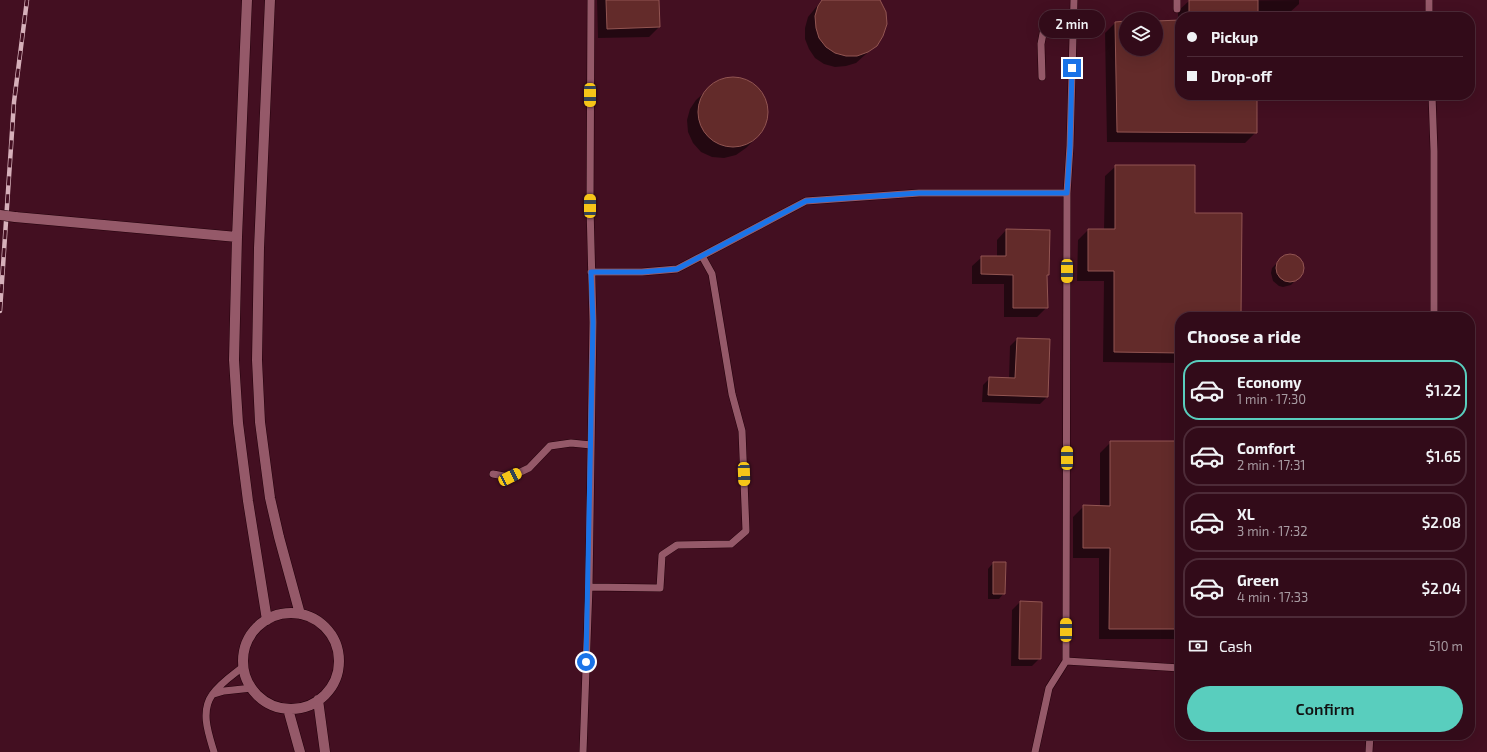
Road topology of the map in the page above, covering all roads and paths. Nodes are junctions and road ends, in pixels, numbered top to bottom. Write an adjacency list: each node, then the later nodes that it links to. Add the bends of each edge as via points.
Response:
1 (247, 0): 14 (street)
2 (270, 0): 21 (street, via 258,248 257,360 260,422 270,498)
3 (591, 0): 16 (lane)
4 (1074, 0): 9 (lane)
5 (1177, 0): 7 (lane)
6 (1429, 0): 8 (lane)
7 (1177, 9)
8 (1429, 12)
9 (1073, 21): 10 (lane, via 1046,18 1041,44); 12 (lane)
10 (1042, 77)
11 (1432, 100): 17 (lane)
12 (1067, 193): 15 (lane, via 919,193 806,201); 23 (lane)
13 (0, 216): 14 (street, bridge)
14 (237, 237): 22 (street, via 234,360 238,423)
15 (702, 256): 16 (lane, via 677,269); 20 (lane, via 712,274 732,394 742,431 746,531 732,544 676,545 662,555 660,588)
16 (591, 272): 18 (lane)
17 (1434, 312)
18 (591, 445): 19 (lane, via 571,443 550,446 529,468 510,477); 20 (lane)
19 (493, 474)
20 (589, 587): 34 (lane)
21 (300, 614): 22 (street, via 283,614); 28 (street, via 325,627 338,651 336,679 326,694)
22 (267, 620): 24 (street, via 255,630 247,643)
23 (1066, 661): 25 (lane); 35 (lane, via 1049,688)
24 (244, 666): 26 (street); 27 (lane, via 222,683)
25 (1175, 668)
26 (252, 688): 27 (lane); 29 (street, via 271,704)
27 (212, 695): 31 (lane, via 208,704 206,726)
28 (318, 700): 29 (street, via 304,707); 33 (street)
29 (288, 708): 32 (street)
30 (1370, 740): 36 (lane)
31 (214, 752)
32 (300, 752)
33 (325, 752)
34 (583, 752)
35 (1036, 752)
36 (1369, 752)

